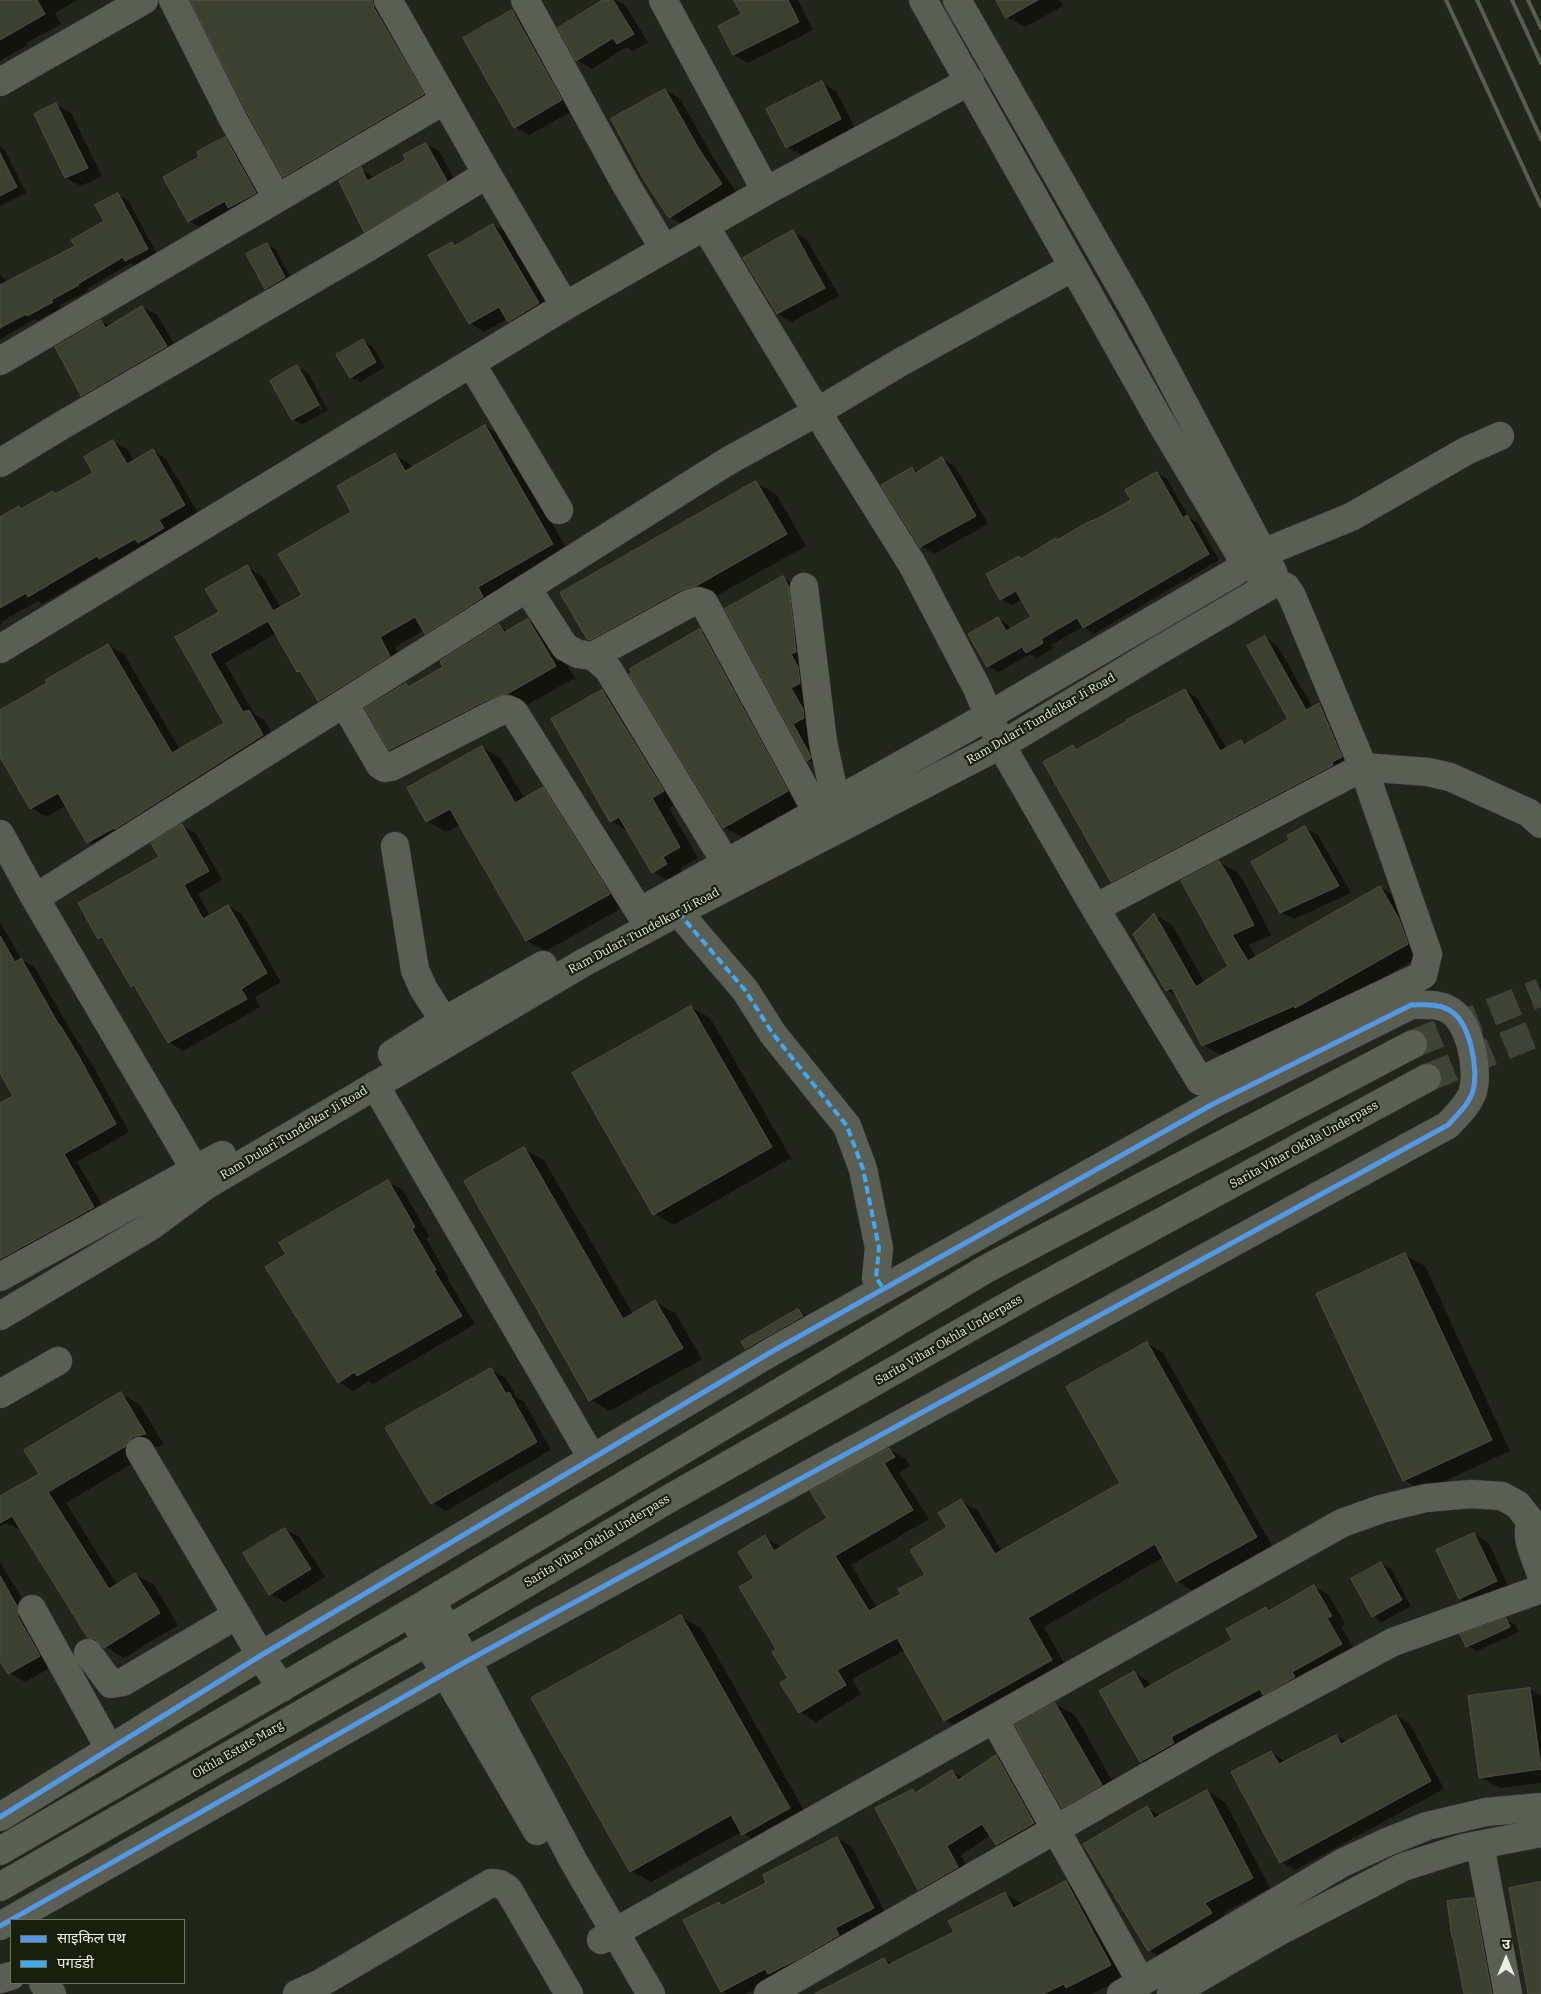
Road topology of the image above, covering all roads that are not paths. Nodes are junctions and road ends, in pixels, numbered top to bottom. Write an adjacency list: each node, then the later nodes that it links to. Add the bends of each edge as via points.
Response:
1 (144, 0): 9 (street)
2 (173, 0): 13 (street)
3 (388, 0): 10 (street)
4 (524, 0): 15 (street)
5 (663, 0): 12 (street)
6 (923, 0): 8 (street)
7 (957, 0): 24 (street, via 1136,313)
8 (970, 81): 12 (street); 16 (street)
9 (0, 82)
10 (445, 100): 11 (street); 13 (street)
11 (487, 174): 17 (street); 22 (street)
12 (766, 191): 14 (street)
13 (277, 198): 18 (street)
14 (705, 226): 15 (street); 20 (street)
15 (664, 249): 17 (street)
16 (1073, 267): 20 (street); 24 (street, via 1242,560)
17 (565, 306): 19 (street)
18 (0, 361)
19 (471, 363): 23 (street); 28 (street)
20 (817, 412): 27 (street, via 728,461); 31 (street, via 912,564 977,688)
21 (1500, 436): 24 (street, via 1466,451 1352,517)
22 (0, 463)
23 (559, 510)
24 (1252, 559): 25 (street); 31 (street)
25 (1274, 580): 32 (street, Ram Dulari Tundelkar Ji Road, via 1271,585); 33 (street, via 1286,587 1292,596)
26 (804, 587): 34 (street, via 823,742)
27 (527, 588): 29 (street, via 565,647 578,654); 30 (street)
28 (0, 649)
29 (593, 656): 34 (street, via 690,602 704,604); 38 (street, via 608,669)
30 (344, 703): 39 (street); 42 (street, via 380,765 385,768 496,713 507,709 514,712)
31 (988, 716): 32 (street); 34 (street)
32 (1001, 745): 40 (street); 41 (street, Ram Dulari Tundelkar Ji Road)
33 (1362, 767): 35 (street, via 1450,777 1529,813); 40 (street); 45 (street, via 1428,954 1423,975)
34 (827, 807): 38 (street)
35 (1541, 824)
36 (0, 834): 39 (street)
37 (395, 846): 43 (street, via 416,970 423,988)
38 (726, 863): 42 (street)
39 (35, 898): 48 (street)
40 (1095, 908): 45 (street, via 1200,1081)
41 (678, 912): 42 (street, Ram Dulari Tundelkar Ji Road); 50 (street, via 745,990 773,1034 846,1126 863,1169 879,1248 876,1278)
42 (644, 920): 43 (street, Ram Dulari Tundelkar Ji Road); 47 (street, Ram Dulari Tundelkar Ji Road, via 583,963)
43 (444, 1021): 48 (street, Ram Dulari Tundelkar Ji Road)
44 (1413, 1044): 59 (main road, via 986,1270)
45 (1300, 1046): 50 (street, via 1214,1104); 66 (street, via 1411,1005 1436,1004 1458,1018 1471,1046 1475,1068 1473,1091 1448,1125)
46 (1427, 1078): 61 (main road, Sarita Vihar Okhla Underpass, via 1024,1297)
47 (375, 1085): 48 (street, Ram Dulari Tundelkar Ji Road); 55 (street)
48 (200, 1178): 49 (street, Ram Dulari Tundelkar Ji Road); 51 (street, Ram Dulari Tundelkar Ji Road, via 151,1226)
49 (0, 1277)
50 (884, 1289): 55 (street)
51 (0, 1316)
52 (58, 1361): 53 (street)
53 (0, 1394)
54 (140, 1451): 62 (street)
55 (592, 1458): 65 (street)
56 (1536, 1524): 57 (street, via 1528,1528); 68 (street, via 1518,1505 1502,1496 1471,1494 1426,1498 1342,1523)
57 (1541, 1574)
58 (1541, 1589): 72 (street, via 1393,1642 1215,1738)
59 (421, 1607): 63 (street); 67 (main road)
60 (32, 1609): 69 (street)
61 (476, 1612): 63 (main road, Okhla Estate Marg)
62 (237, 1615): 64 (street, via 123,1682 111,1684); 65 (street)
63 (438, 1636): 66 (street); 76 (main road, Okhla Estate Marg)
64 (88, 1653)
65 (260, 1656): 67 (street); 69 (street)
66 (456, 1667): 77 (street); 78 (street)
67 (282, 1688): 75 (main road)
68 (994, 1719): 72 (street); 78 (street)
69 (109, 1748): 71 (street)
70 (1541, 1807): 80 (street, via 1486,1812 1427,1826 1387,1842 1342,1863)
71 (0, 1817)
72 (1056, 1830): 80 (street); 86 (street)
73 (1541, 1833): 74 (street)
74 (1480, 1845): 87 (street, via 1403,1866 1286,1927); 88 (street)
75 (0, 1851)
76 (0, 1887)
77 (12, 1919)
78 (608, 1936): 84 (street); 85 (street)
79 (44, 1984): 81 (street)
80 (1131, 1988)
81 (52, 1994)
82 (297, 1994): 83 (street, via 491,1883 508,1889)
83 (569, 1994)
84 (632, 1994)
85 (651, 1994)
86 (768, 1994)
87 (1171, 1994)
88 (1508, 1994)

